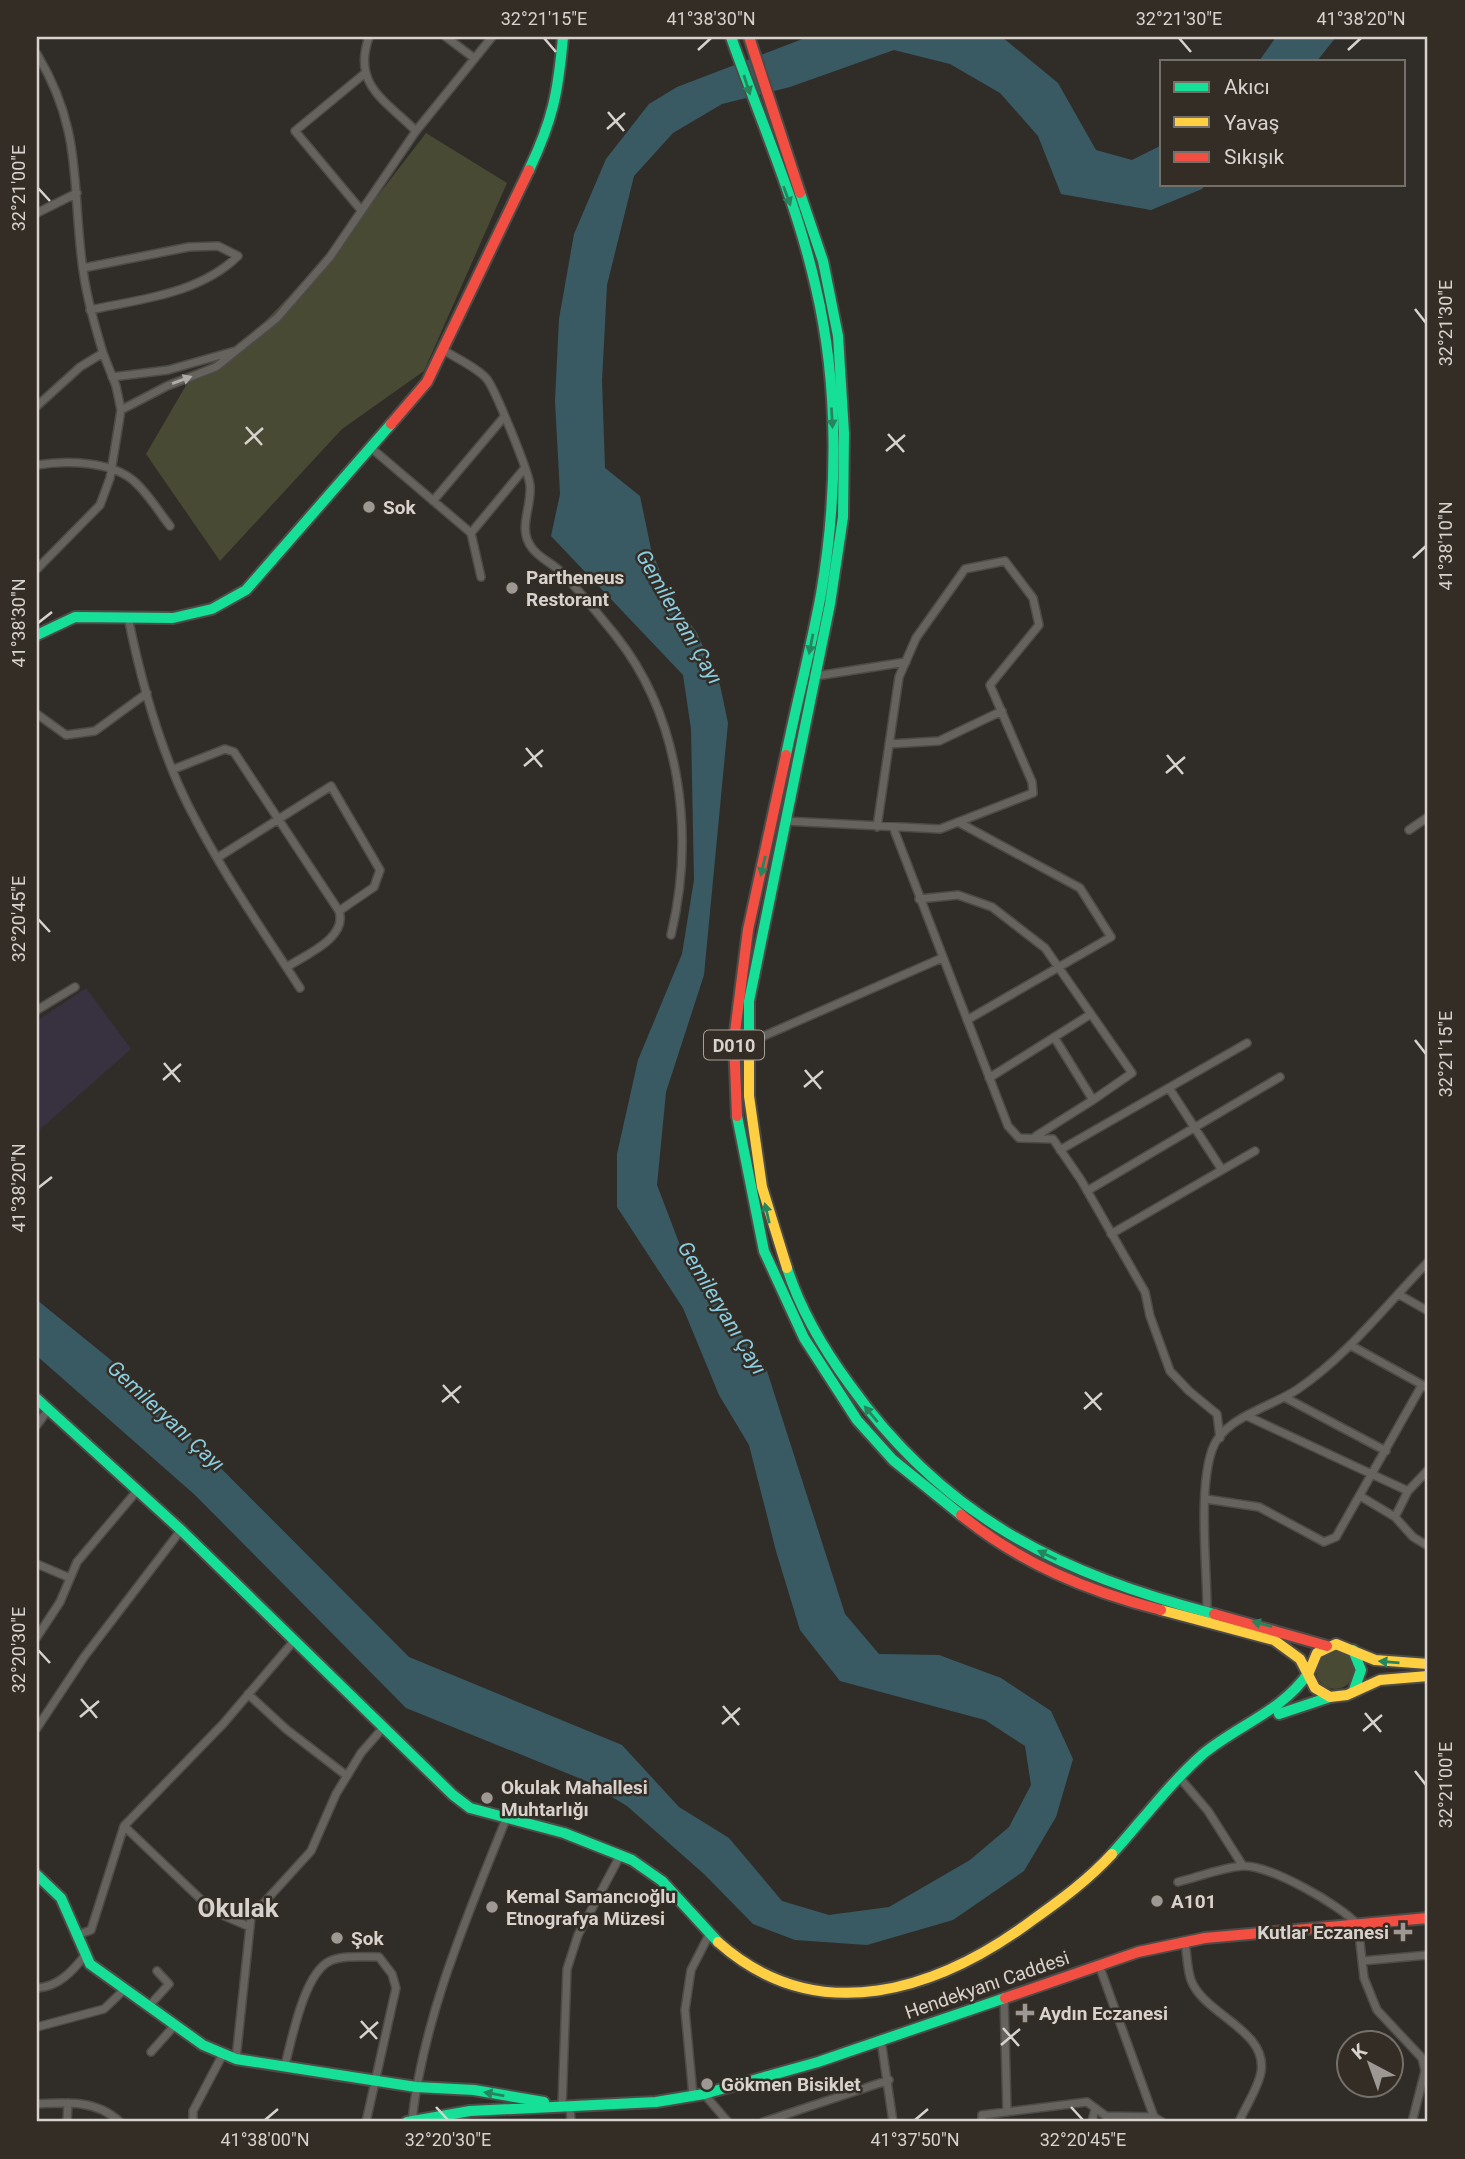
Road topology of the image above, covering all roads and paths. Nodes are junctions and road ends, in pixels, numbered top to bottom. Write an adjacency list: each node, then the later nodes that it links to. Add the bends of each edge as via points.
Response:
1 (369, 37): 9 (street, via 362,58)
2 (446, 37): 8 (street)
3 (492, 37): 8 (street)
4 (564, 37): 17 (main road, via 557,99 546,134)
5 (731, 37): 103 (main road, D010, one-way to 103, via 789,199 820,309 832,418 833,478 821,593 748,930 734,1040 738,1131 764,1251 804,1338 857,1420 893,1461 940,1501 991,1539 1052,1573 1105,1596 1274,1640 1300,1659)
6 (749, 37): 35 (main road, D010, via 823,261 838,336 843,517)
7 (37, 54): 11 (street, via 67,116)
8 (474, 58): 10 (street)
9 (364, 74): 10 (street, via 370,86); 12 (street, via 295,131)
10 (416, 131): 12 (street)
11 (76, 193): 13 (street); 14 (street)
12 (362, 210): 16 (street, via 305,288)
13 (37, 213)
14 (83, 268): 15 (street); 15 (street, via 189,247 218,246 238,256 220,273 177,291)
15 (90, 310): 18 (street)
16 (242, 348): 19 (street, via 184,366); 21 (street, one-way to 16, via 216,368)
17 (442, 349): 22 (street, via 487,379); 23 (main road, via 427,382)
18 (103, 354): 19 (street); 20 (street)
19 (112, 377): 21 (street)
20 (37, 406)
21 (121, 410): 26 (street)
22 (504, 417): 25 (street); 27 (street)
23 (370, 447): 27 (street); 32 (main road, via 246,590 212,609 173,618)
24 (37, 465): 26 (street, via 68,461)
25 (524, 469): 29 (street); 51 (street, via 530,486 525,532 532,549 560,571 616,636 640,669 660,713 674,761 683,849 680,896)
26 (112, 470): 28 (street, via 137,484); 30 (street, via 100,505)
27 (433, 501): 29 (street)
28 (170, 526)
29 (471, 533): 31 (street)
30 (37, 569)
31 (481, 577)
32 (128, 617): 33 (main road, via 75,617); 36 (street)
33 (37, 634)
34 (906, 662): 35 (street); 37 (street, via 916,638 965,569 1005,561 1033,598 1039,625 990,685); 39 (street, via 899,677)
35 (816, 676): 43 (main road, D010)
36 (147, 692): 38 (street, via 95,731 66,735); 40 (street)
37 (1002, 711): 39 (street, via 939,741); 44 (street, via 1033,793)
38 (37, 715)
39 (889, 744): 45 (street)
40 (174, 769): 41 (street, via 230,749); 48 (street)
41 (280, 817): 48 (street); 50 (street); 50 (street, via 331,786 380,870 374,887)
42 (1428, 817): 47 (street)
43 (785, 821): 45 (street); 62 (main road, D010, via 757,952)
44 (958, 822): 46 (street, via 940,829); 54 (street, via 1080,888 1111,937)
45 (877, 827): 46 (street)
46 (893, 827): 49 (street)
47 (1409, 830)
48 (217, 858): 53 (street)
49 (919, 899): 52 (street); 54 (street, via 958,895 992,907 1045,948)
50 (339, 911): 53 (street, via 337,934)
51 (671, 935)
52 (942, 958): 59 (street); 62 (street)
53 (287, 967): 56 (street)
54 (1058, 967): 58 (street); 59 (street)
55 (75, 987): 57 (street)
56 (300, 988)
57 (37, 1010)
58 (1091, 1014): 60 (street); 66 (street, via 1132,1073)
59 (967, 1020): 64 (street)
60 (1054, 1037): 64 (street); 66 (street)
61 (1247, 1043): 65 (street)
62 (746, 1044): 97 (main road, D010, one-way to 62, via 1108,1583 993,1526 911,1459 853,1392 820,1342 771,1230 749,1116)
63 (1280, 1077): 67 (street)
64 (989, 1078): 68 (street, via 1008,1126 1019,1138)
65 (1169, 1088): 67 (street); 69 (street)
66 (1093, 1100): 68 (street)
67 (1195, 1127): 71 (street); 72 (street)
68 (1035, 1136): 69 (street, via 1053,1139)
69 (1060, 1150): 72 (street)
70 (1255, 1151): 71 (street)
71 (1222, 1170): 73 (street)
72 (1087, 1191): 73 (street)
73 (1111, 1234): 84 (street, via 1145,1292 1170,1371 1217,1414)
74 (1428, 1262): 75 (street)
75 (1398, 1294): 76 (street); 77 (street)
76 (1428, 1311)
77 (1350, 1345): 78 (street); 79 (street)
78 (1425, 1386): 85 (street)
79 (1284, 1397): 82 (street); 85 (street)
80 (37, 1399): 81 (main road)
81 (48, 1410): 83 (street); 89 (main road)
82 (1249, 1416): 84 (street, via 1228,1427); 87 (street)
83 (37, 1425)
84 (1220, 1438): 91 (street, via 1212,1449)
85 (1386, 1451): 87 (street)
86 (1428, 1470): 88 (street)
87 (1374, 1473): 88 (street); 90 (street)
88 (1408, 1491): 92 (street)
89 (136, 1492): 93 (main road); 96 (street, via 77,1562)
90 (1360, 1496): 91 (street, via 1336,1536 1324,1542 1259,1507); 92 (street)
91 (1206, 1499): 97 (street)
92 (1395, 1517): 94 (street, via 1412,1537)
93 (181, 1530): 99 (main road); 108 (street, via 84,1657)
94 (1428, 1546)
95 (37, 1564): 96 (street)
96 (70, 1578): 98 (street)
97 (1207, 1610): 100 (main road, D010, one-way to 97)
98 (37, 1637)
99 (293, 1642): 106 (street); 109 (main road)
100 (1327, 1646): 101 (main road); 103 (main road, via 1313,1656)
101 (1353, 1650): 102 (main road, one-way to 101, via 1375,1660); 105 (main road, via 1362,1675)
102 (1428, 1664)
103 (1309, 1672): 107 (main road, via 1315,1688); 110 (main road, via 1281,1706 1229,1735)
104 (1428, 1676): 105 (main road, via 1380,1680)
105 (1354, 1690): 107 (main road)
106 (248, 1694): 111 (street); 114 (street)
107 (1330, 1697): 110 (main road, via 1276,1716)
108 (37, 1728)
109 (382, 1729): 111 (street); 113 (main road, via 470,1808)
110 (1197, 1761): 112 (main road)
111 (347, 1776): 121 (street, via 311,1851 251,1917)
112 (1179, 1777): 116 (street, via 1208,1811); 122 (main road, via 1082,1884 1004,1941 940,1978 864,1996 830,1993 745,1962)
113 (506, 1819): 115 (main road); 144 (street, via 448,1964)
114 (124, 1826): 121 (street, via 213,1911); 123 (street, via 91,1930)
115 (621, 1854): 122 (main road, via 651,1871); 148 (street, via 578,1936 567,1969)
116 (1243, 1866): 118 (street); 120 (street, via 1329,1902)
117 (37, 1875): 123 (main road, via 61,1898)
118 (1178, 1882)
119 (1428, 1918): 120 (main road, Hendekyanı Caddesi)
120 (1358, 1925): 124 (main road, Hendekyanı Caddesi); 127 (street)
121 (250, 1927): 139 (street)
122 (710, 1933): 145 (street, via 691,1970 685,2010)
123 (77, 1935): 125 (main road)
124 (1185, 1942): 128 (main road, Hendekyanı Caddesi); 165 (street, via 1191,1981 1261,2055 1261,2073)
125 (86, 1954): 130 (street, via 50,1987); 131 (main road, via 90,1964)
126 (1428, 1955): 127 (street)
127 (1362, 1961): 141 (street, via 1377,2010 1422,2058)
128 (1099, 1965): 132 (main road, Hendekyanı Caddesi); 151 (street)
129 (157, 1971): 133 (street, via 169,1984)
130 (37, 1988)
131 (125, 1989): 133 (main road); 135 (street, via 104,2009)
132 (1004, 1997): 136 (main road, Hendekyanı Caddesi); 150 (street)
133 (149, 2006): 134 (main road)
134 (175, 2025): 137 (street); 138 (main road)
135 (37, 2027)
136 (881, 2040): 143 (street); 145 (main road, Hendekyanı Caddesi)
137 (151, 2052)
138 (223, 2053): 139 (main road); 156 (street, via 193,2111)
139 (236, 2059): 140 (main road)
140 (285, 2065): 142 (main road); 142 (street, via 298,2015 321,1966 332,1960 379,1957 396,1988)
141 (1426, 2071): 166 (street)
142 (376, 2080): 144 (main road); 157 (street)
143 (889, 2080): 152 (street); 161 (street)
144 (416, 2087): 148 (main road, one-way to 144, via 474,2090); 153 (street)
145 (699, 2095): 148 (main road, Hendekyanı Caddesi); 159 (street)
146 (37, 2104): 147 (street)
147 (68, 2104): 154 (street); 155 (street, via 105,2108)
148 (566, 2106): 153 (main road, via 470,2111); 158 (street)
149 (1095, 2108): 150 (street, via 1087,2102); 151 (street, via 1106,2116); 163 (street)
150 (1007, 2112): 162 (street, via 982,2115)
151 (1154, 2117): 164 (street)
152 (790, 2119): 160 (street)
153 (409, 2121)
154 (67, 2122)
155 (120, 2122)
156 (193, 2122)
157 (366, 2122)
158 (571, 2122)
159 (728, 2122)
160 (763, 2122)
161 (893, 2122)
162 (982, 2122)
163 (1093, 2122)
164 (1162, 2122)
165 (1239, 2122)
166 (1412, 2122)

